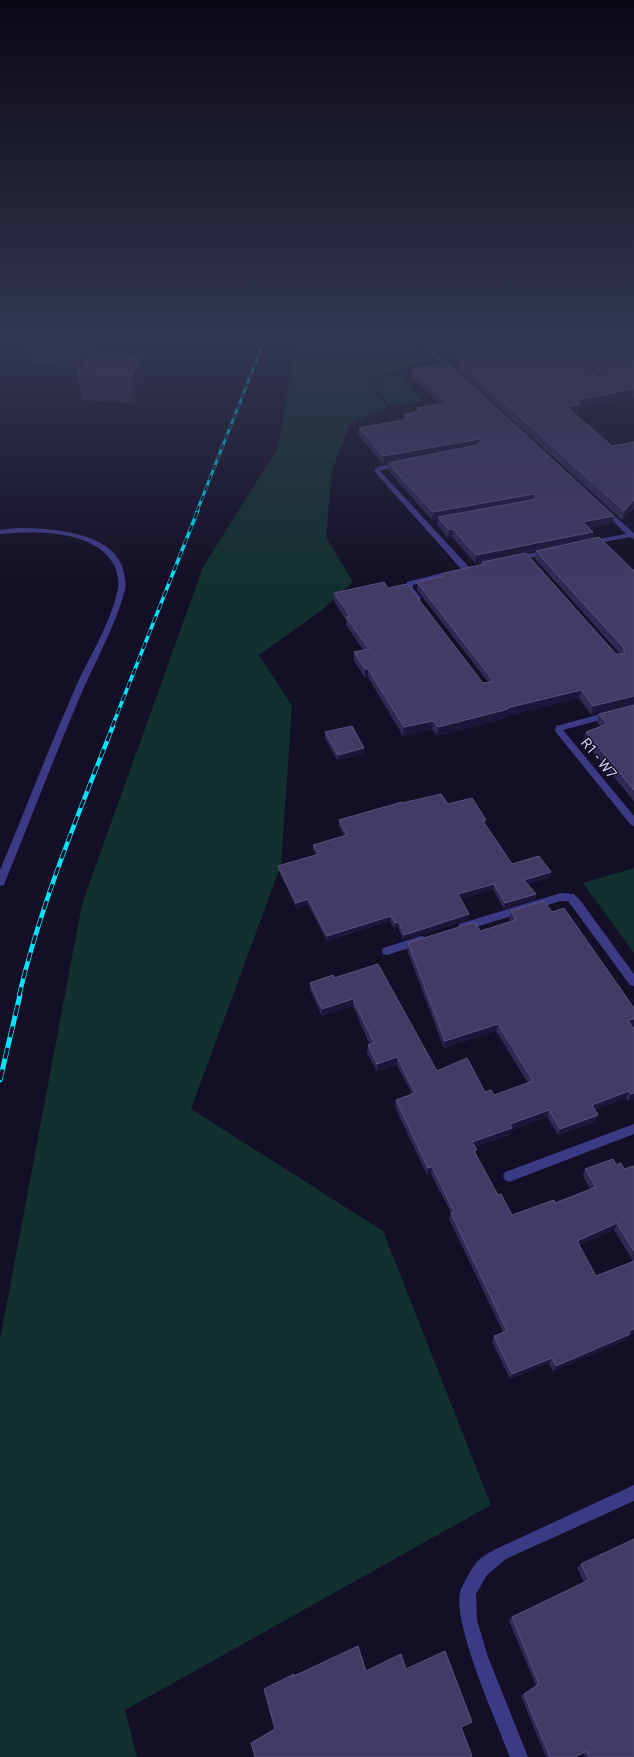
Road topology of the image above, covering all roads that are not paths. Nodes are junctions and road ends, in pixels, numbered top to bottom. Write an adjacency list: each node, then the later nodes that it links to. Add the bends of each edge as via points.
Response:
1 (409, 462): 8 (street, via 379,468 377,471 470,568 410,584 409,588)
2 (598, 504): 4 (street)
3 (0, 532): 11 (street, via 35,530 63,533 97,544 113,556 120,569 123,584 112,618 79,689)
4 (633, 536): 5 (street)
5 (586, 544)
6 (556, 550): 7 (street, via 529,559)
7 (511, 560)
8 (424, 606)
9 (634, 708): 10 (street, R1 - W7, via 559,728)
10 (634, 823)
11 (0, 882)
12 (455, 930): 15 (street, via 561,897 570,897)
13 (432, 937): 14 (street)
14 (387, 951)
15 (634, 982)
16 (634, 1129): 17 (street)
17 (509, 1176)
18 (634, 1493): 19 (street, via 501,1554 481,1569 468,1593 469,1620 480,1657)
19 (519, 1757)

